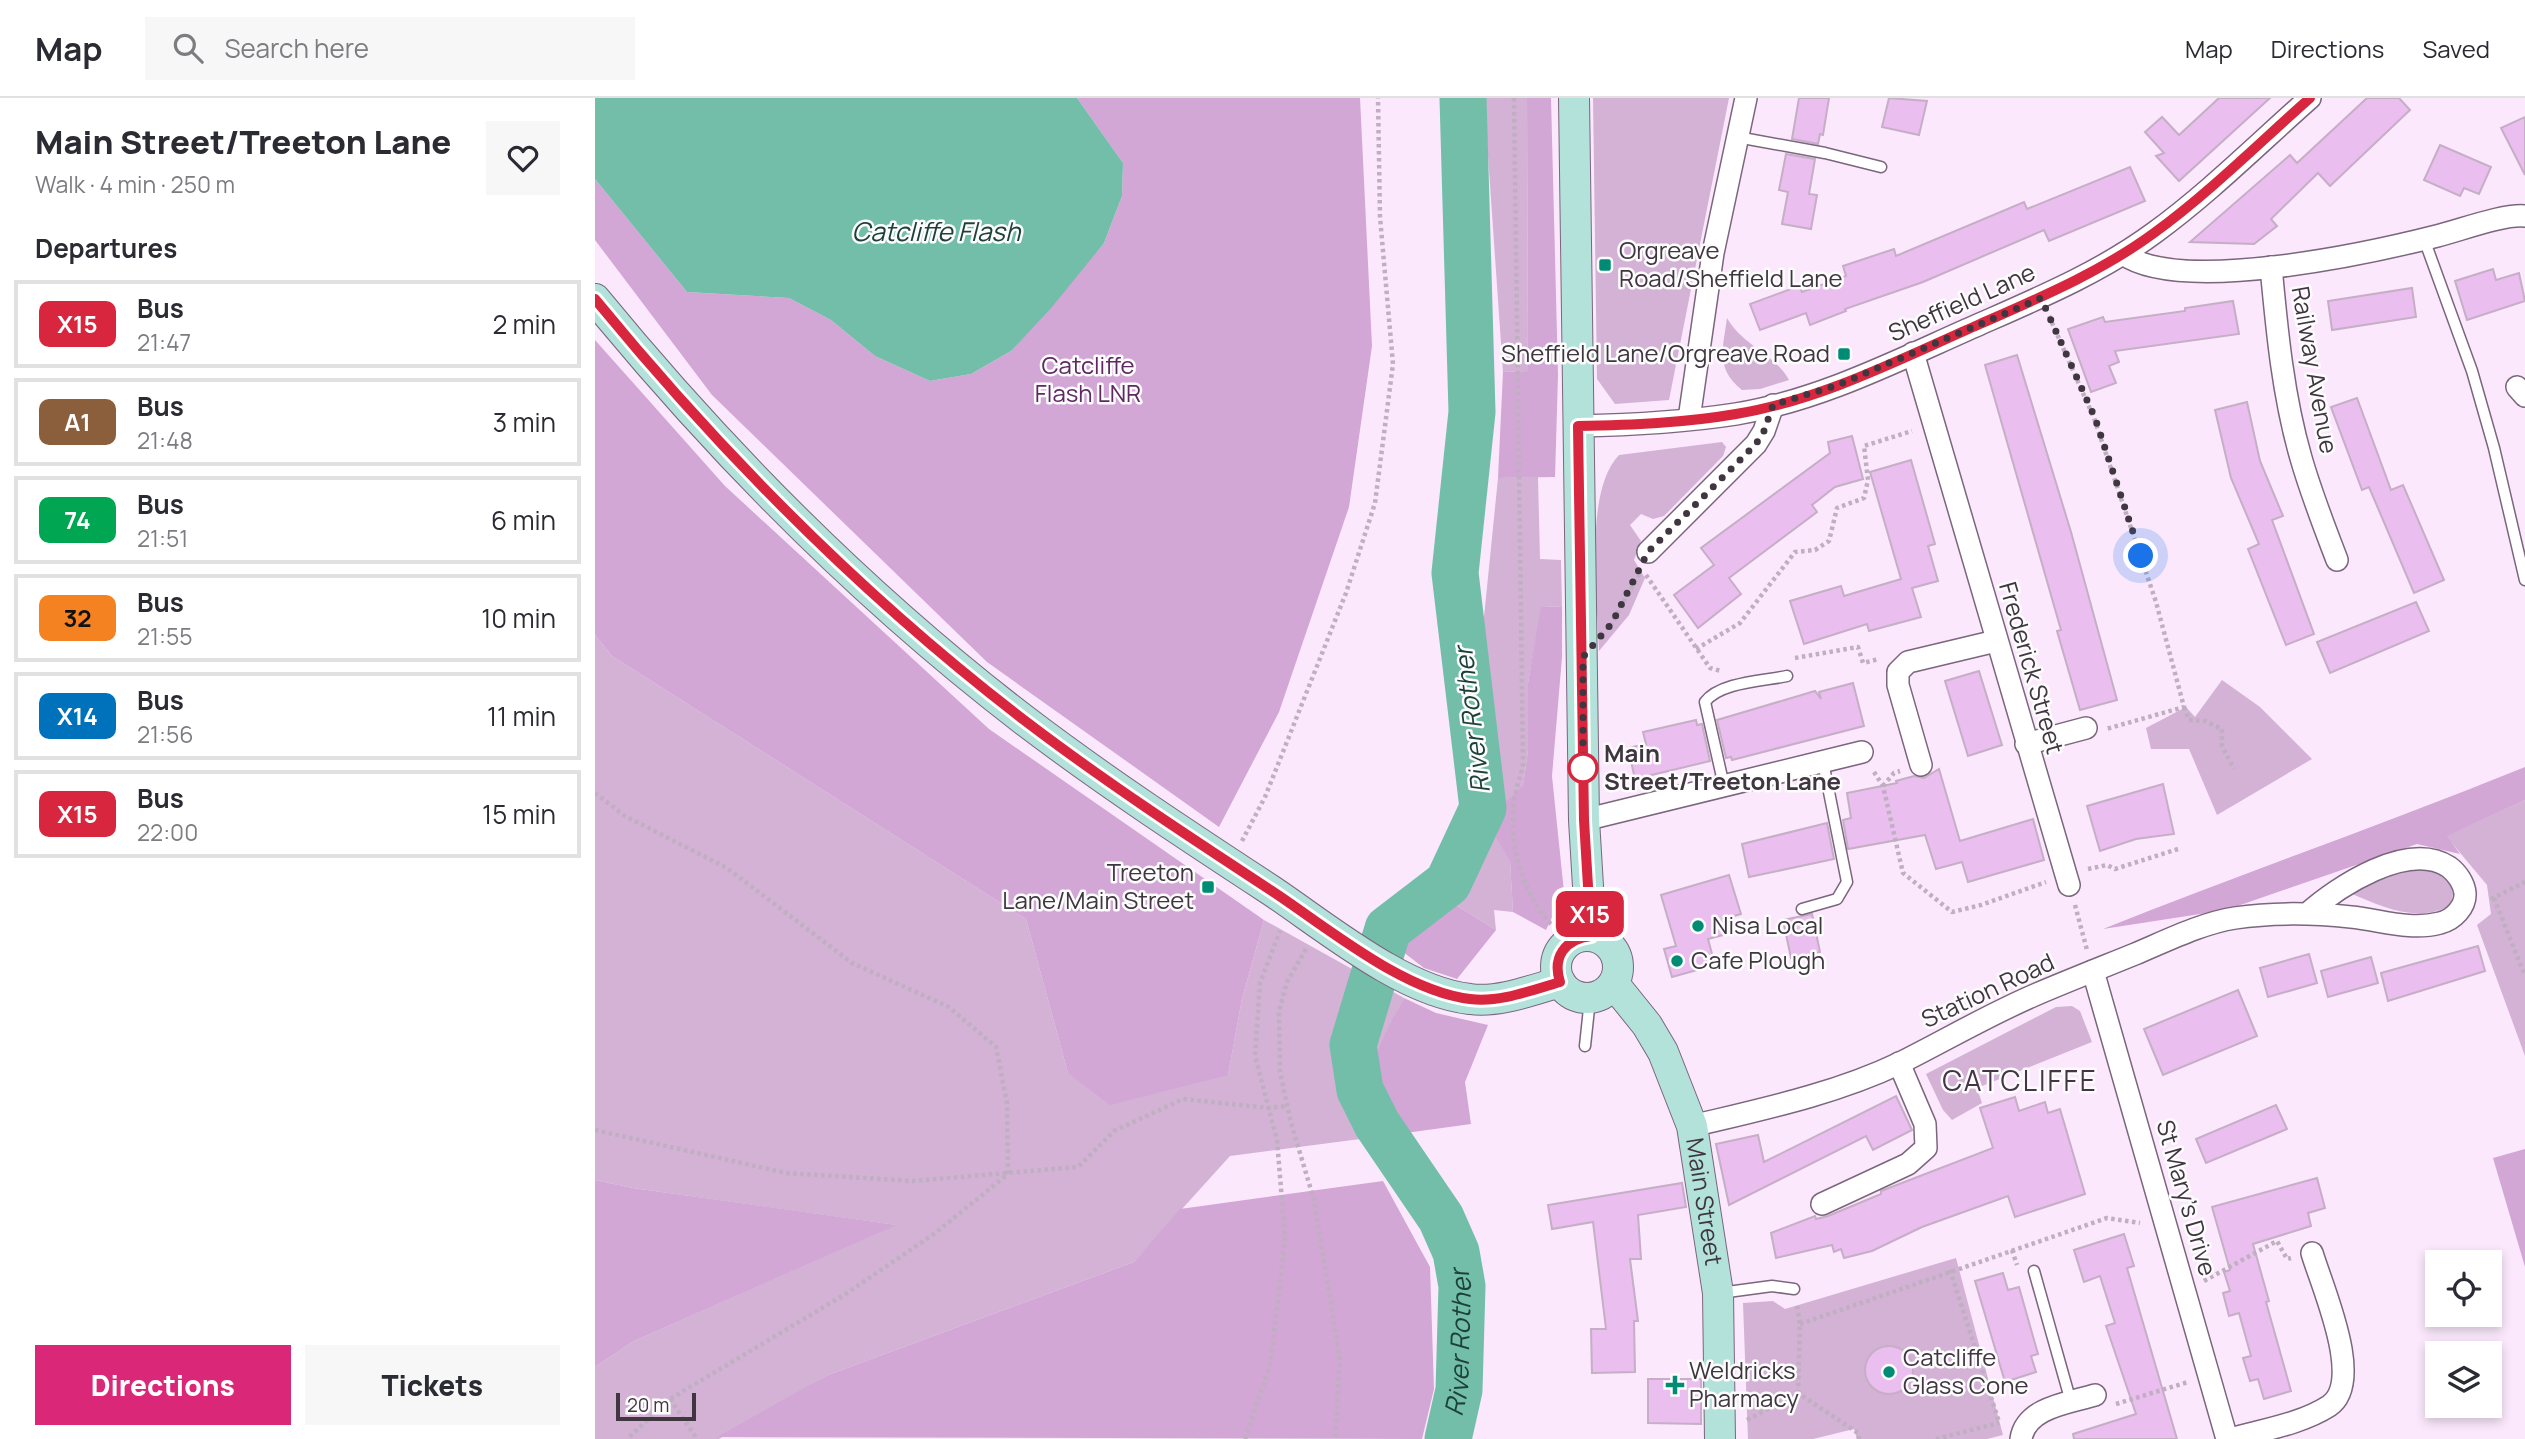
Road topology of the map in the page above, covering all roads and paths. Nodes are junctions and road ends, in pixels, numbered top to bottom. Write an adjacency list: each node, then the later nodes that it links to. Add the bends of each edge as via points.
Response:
1 (1378, 98): 41 (path, via 1380,217 1393,365 1375,503 1346,593 1265,797)
2 (1514, 98): 48 (path, via 1523,765 1513,804 1515,846 1528,892 1551,926)
3 (1574, 98): 18 (main road)
4 (1745, 98): 6 (street)
5 (2310, 98): 10 (street, Sheffield Lane, via 2185,209)
6 (1737, 137): 7 (lane); 16 (street, via 1713,253)
7 (1881, 167)
8 (2524, 215): 9 (street, Railway Avenue)
9 (2424, 239): 11 (street, Railway Avenue, via 2360,255); 21 (lane, via 2472,371)
10 (2123, 254): 11 (street, Railway Avenue, via 2137,264 2178,270); 12 (street, Sheffield Lane)
11 (2271, 267): 20 (street, Railway Avenue, via 2290,415)
12 (2041, 298): 14 (street, Sheffield Lane); 29 (path, via 2095,418 2156,602)
13 (595, 299): 41 (main road, via 674,396 813,536 934,647 1035,728)
14 (1913, 353): 15 (street, Sheffield Lane, via 1838,385); 17 (street, Frederick Street)
15 (1773, 405): 16 (street, Sheffield Lane); 19 (street, via 1756,444)
16 (1689, 419): 18 (street, Sheffield Lane)
17 (1933, 424): 22 (street, Frederick Street); 23 (path, via 1864,446 1868,480 1864,498 1837,508 1829,541 1815,550 1795,552 1741,623)
18 (1578, 426): 24 (main road)
19 (1648, 552)
20 (2337, 560)
21 (2525, 580)
22 (1996, 641): 26 (street); 31 (street, Frederick Street)
23 (1696, 649): 24 (path, via 1641,568 1612,623); 27 (path, via 1710,668)
24 (1583, 657): 39 (main road)
25 (1792, 659): 26 (path, via 1858,647 1863,663 1896,654)
26 (1908, 662): 34 (street, via 1898,672 1898,685)
27 (1731, 669)
28 (1787, 676): 36 (lane, via 1722,690 1705,702)
29 (2184, 707): 30 (path, via 2096,732); 35 (path, via 2189,720 2206,721 2222,729 2222,746)
30 (2085, 728): 31 (street)
31 (2026, 744): 42 (street, Frederick Street)
32 (1862, 752): 33 (street)
33 (1823, 762): 36 (street); 45 (lane, via 1847,882 1837,899)
34 (1921, 765)
35 (2234, 769)
36 (1724, 786): 39 (street)
37 (1883, 786): 42 (path, via 1903,873 1952,912)
38 (595, 793): 59 (path, via 625,816 727,868 852,963 949,1007 996,1047 1007,1103)
39 (1584, 820): 48 (main road)
40 (2178, 849): 42 (path, via 2115,869 2106,865)
41 (1230, 863): 44 (main road)
42 (2068, 880): 49 (path)
43 (2494, 898): 50 (path)
44 (1296, 907): 47 (main road); 56 (path, via 1281,930 1260,983 1255,1056)
45 (1802, 909)
46 (2307, 914): 46 (street, Station Road, via 2419,926 2442,923 2463,906 2465,893 2461,881 2443,864 2429,858 2411,859 2349,883); 49 (street, Station Road, via 2232,918)
47 (1326, 927): 51 (main road, via 1414,984 1471,999 1515,995); 55 (path, via 1287,982 1279,1011 1280,1072)
48 (1581, 939): 51 (main road, via 1564,947 1556,964); 52 (main road, via 1609,945 1616,953 1619,964)
49 (2093, 971): 54 (street, Station Road, via 2036,994); 61 (street, St Mary's Drive)
50 (2525, 976)
51 (1560, 982): 52 (main road, via 1572,995)
52 (1602, 991): 53 (lane); 57 (main road, Main Street, via 1647,1025 1663,1052)
53 (1585, 1046)
54 (1899, 1063): 57 (street, Station Road, via 1825,1093); 60 (street, via 1925,1124 1926,1148 1908,1164)
55 (1287, 1106): 56 (path); 80 (path, via 1314,1200 1340,1360)
56 (1269, 1108): 59 (path, via 1183,1099 1114,1131 1078,1167); 79 (path, via 1277,1140 1285,1237 1271,1360)
57 (1692, 1126): 67 (main road, Main Street)
58 (595, 1130): 59 (path, via 786,1173 913,1181)
59 (1008, 1174): 71 (path, via 934,1234 866,1280)
60 (1822, 1204)
61 (2168, 1229): 63 (path, via 2107,1218); 66 (street, St Mary's Drive)
62 (2312, 1253): 66 (path, via 2287,1259 2277,1241); 83 (street, via 2341,1345 2341,1390 2332,1405 2313,1415)
63 (1950, 1270): 68 (path); 74 (path)
64 (2034, 1271): 73 (lane)
65 (1794, 1289): 67 (lane, via 1772,1286); 68 (path)
66 (2185, 1291): 69 (street, St Mary's Drive)
67 (1718, 1293): 75 (main road, Main Street)
68 (1800, 1324): 70 (path)
69 (2209, 1376): 72 (path); 83 (street, St Mary's Drive)
70 (1798, 1393): 75 (path); 81 (path, via 1858,1433)
71 (670, 1399): 77 (path); 78 (path)
72 (2101, 1401): 73 (street)
73 (2071, 1402): 76 (street, via 2036,1415)
74 (1999, 1422): 76 (path); 82 (path)
75 (1720, 1432)
76 (2021, 1435)
77 (627, 1439)
78 (697, 1439)
79 (1245, 1439)
80 (1335, 1439)
81 (1859, 1439)
82 (1936, 1439)
83 (2229, 1439)

